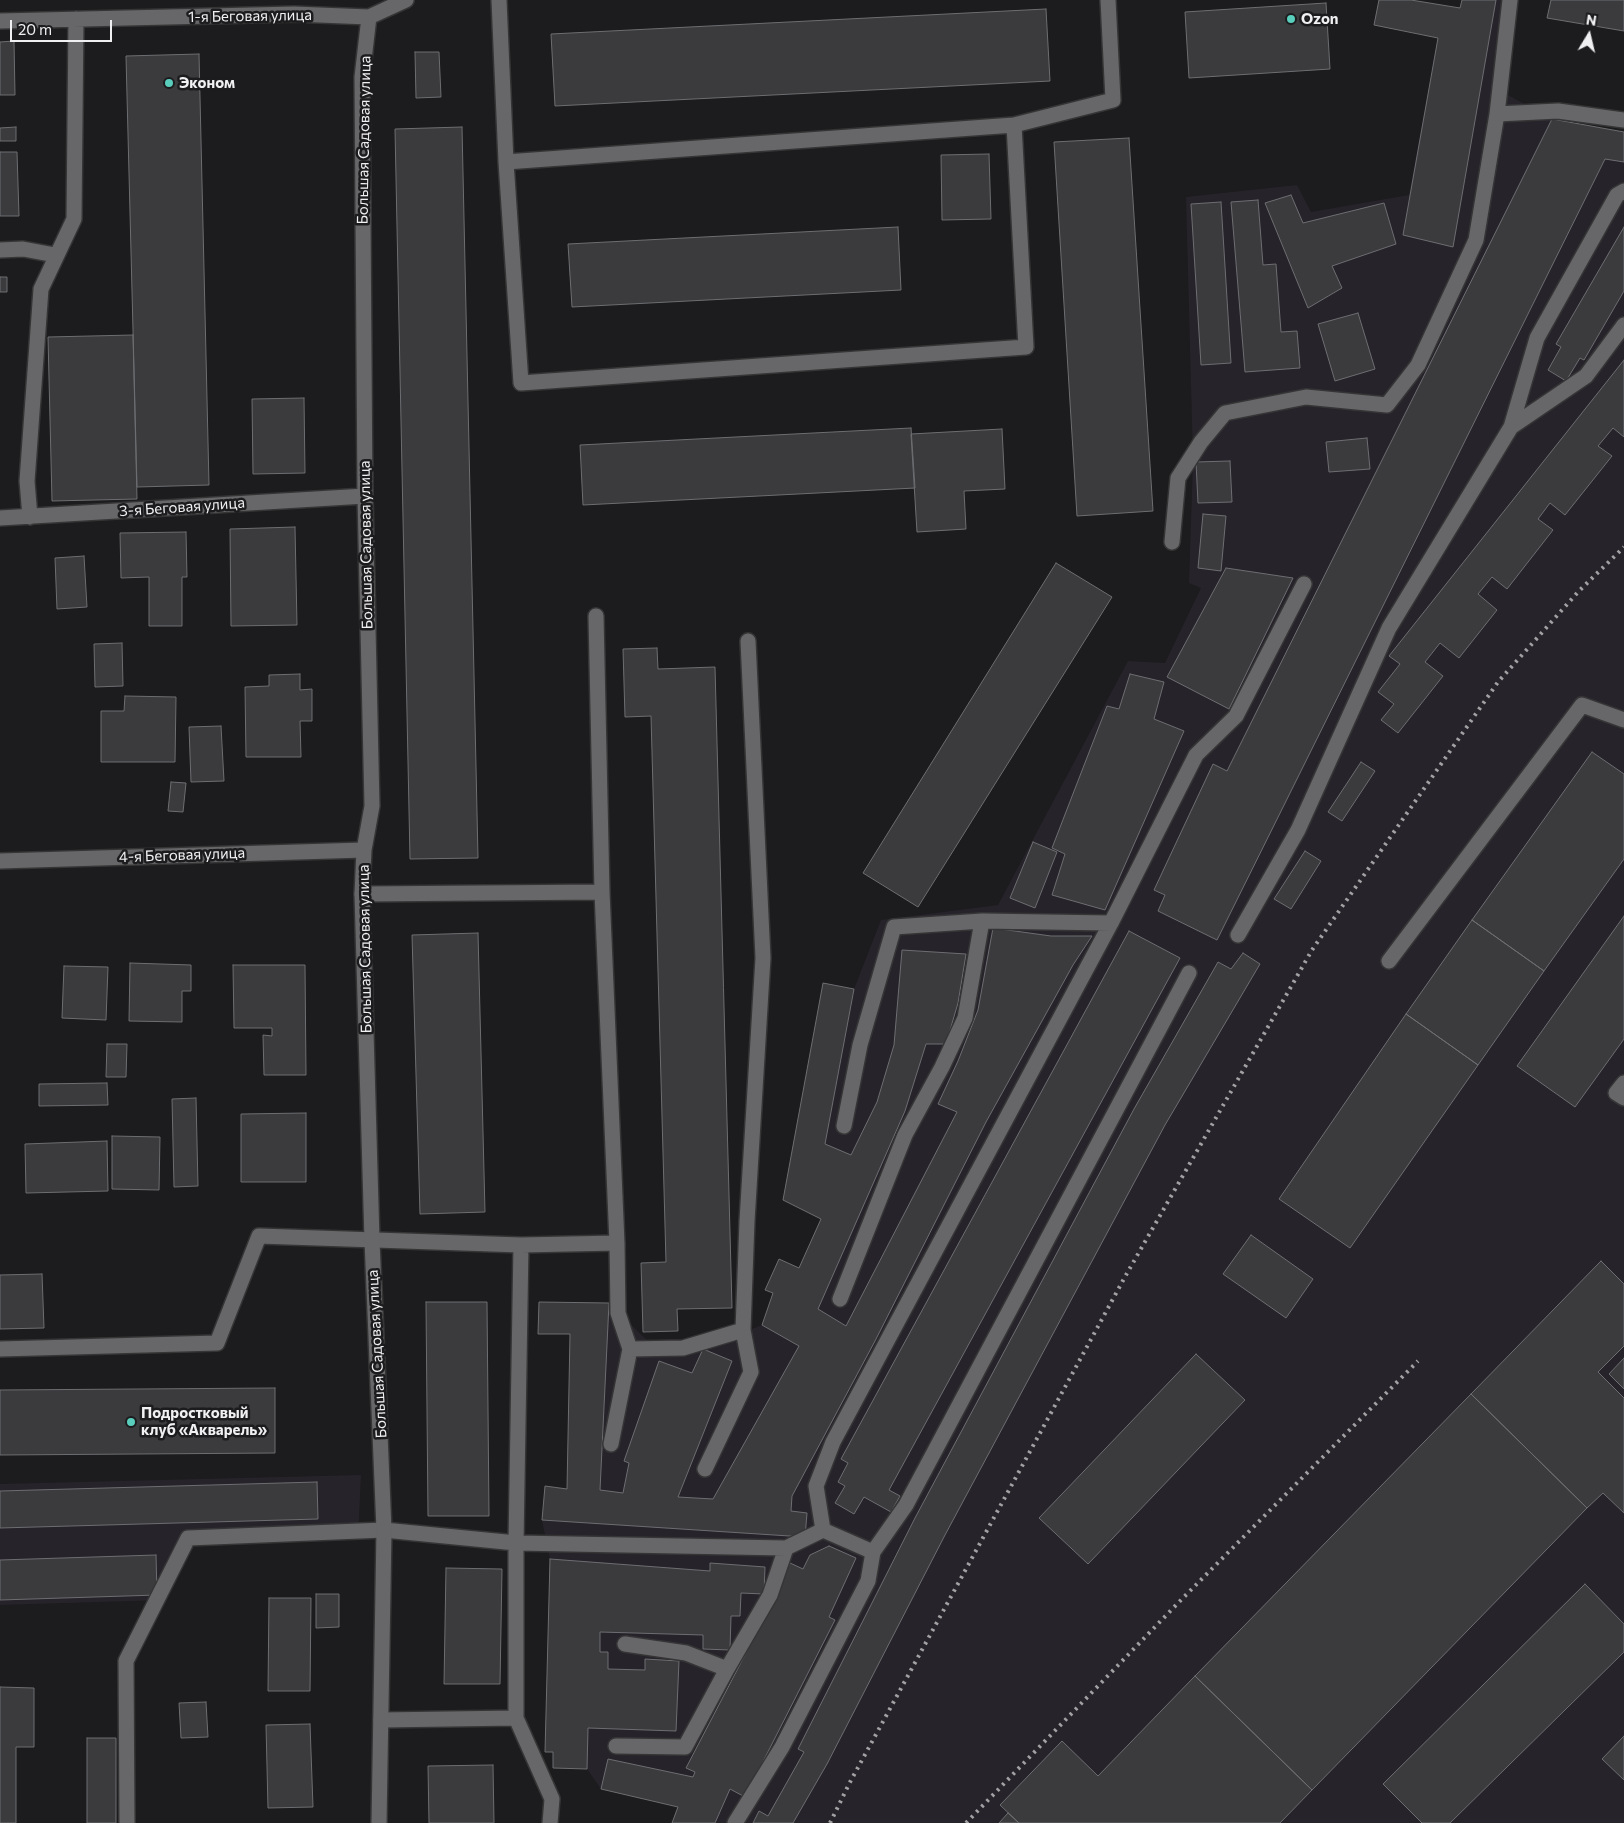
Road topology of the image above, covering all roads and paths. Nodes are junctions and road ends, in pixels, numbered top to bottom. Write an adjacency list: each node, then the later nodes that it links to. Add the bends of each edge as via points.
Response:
1 (406, 0): 5 (street, 1-я Беговая улица)
2 (499, 0): 11 (street)
3 (1108, 0): 10 (street, via 1113,100)
4 (1510, 0): 8 (street)
5 (369, 17): 6 (street, 1-я Беговая улица, via 294,14); 17 (street, Большая Садовая улица, via 362,77)
6 (76, 19): 7 (street, 1-я Беговая улица); 14 (street, via 74,219)
7 (0, 21)
8 (1497, 114): 9 (street, via 1558,111); 20 (street, via 1476,240 1418,364 1387,405 1306,397 1225,412 1178,478)
9 (1624, 120)
10 (1014, 125): 11 (street); 11 (street, via 1026,347 521,383)
11 (506, 162)
12 (1624, 191): 16 (street, via 1617,195 1537,338)
13 (0, 250): 14 (street, via 23,249)
14 (55, 255): 18 (street, via 41,289 27,481)
15 (1624, 325): 16 (street, via 1586,376)
16 (1511, 427): 31 (street, via 1390,628 1298,830)
17 (365, 496): 18 (street, 3-я Беговая улица); 25 (street, Большая Садовая улица, via 372,806)
18 (30, 517): 19 (street, 3-я Беговая улица)
19 (0, 518)
20 (1172, 542)
21 (1304, 584): 30 (street, via 1236,716 1196,755)
22 (596, 616): 27 (street)
23 (748, 641): 41 (street, via 763,958)
24 (1624, 720): 32 (street, via 1582,705)
25 (364, 850): 26 (street, 4-я Беговая улица); 28 (street, Большая Садовая улица)
26 (0, 861)
27 (602, 892): 28 (street); 38 (street)
28 (362, 894): 37 (street, Большая Садовая улица)
29 (982, 921): 30 (street); 36 (street, via 894,927 860,1045); 40 (street, via 965,1018 905,1135)
30 (1112, 923): 47 (street, via 833,1442 816,1486)
31 (1238, 935)
32 (1390, 961)
33 (1189, 973): 50 (street, via 906,1505)
34 (1624, 1083): 35 (street, via 1616,1093)
35 (1624, 1098)
36 (844, 1126)
37 (372, 1240): 39 (street); 42 (street, via 259,1236 217,1344); 46 (street, Большая Садовая улица)
38 (617, 1243): 39 (street); 43 (street, via 618,1313)
39 (521, 1245): 48 (street)
40 (840, 1299)
41 (743, 1330): 43 (street, via 683,1348); 45 (street, via 751,1372)
42 (0, 1349)
43 (630, 1349): 44 (street)
44 (612, 1444)
45 (705, 1469)
46 (384, 1530): 48 (street); 54 (street, Большая Садовая улица); 56 (street, via 188,1538 126,1661)
47 (823, 1530): 49 (street); 50 (street)
48 (516, 1543): 49 (street); 53 (street)
49 (786, 1548): 52 (street, via 770,1595)
50 (873, 1552): 59 (street, via 868,1581 782,1747)
51 (625, 1644): 52 (street, via 686,1653)
52 (726, 1669): 55 (street, via 685,1747)
53 (516, 1718): 54 (street); 58 (street, via 552,1799)
54 (381, 1720): 57 (street, Большая Садовая улица)
55 (616, 1746)
56 (127, 1823)
57 (379, 1823)
58 (550, 1823)
59 (734, 1823)

